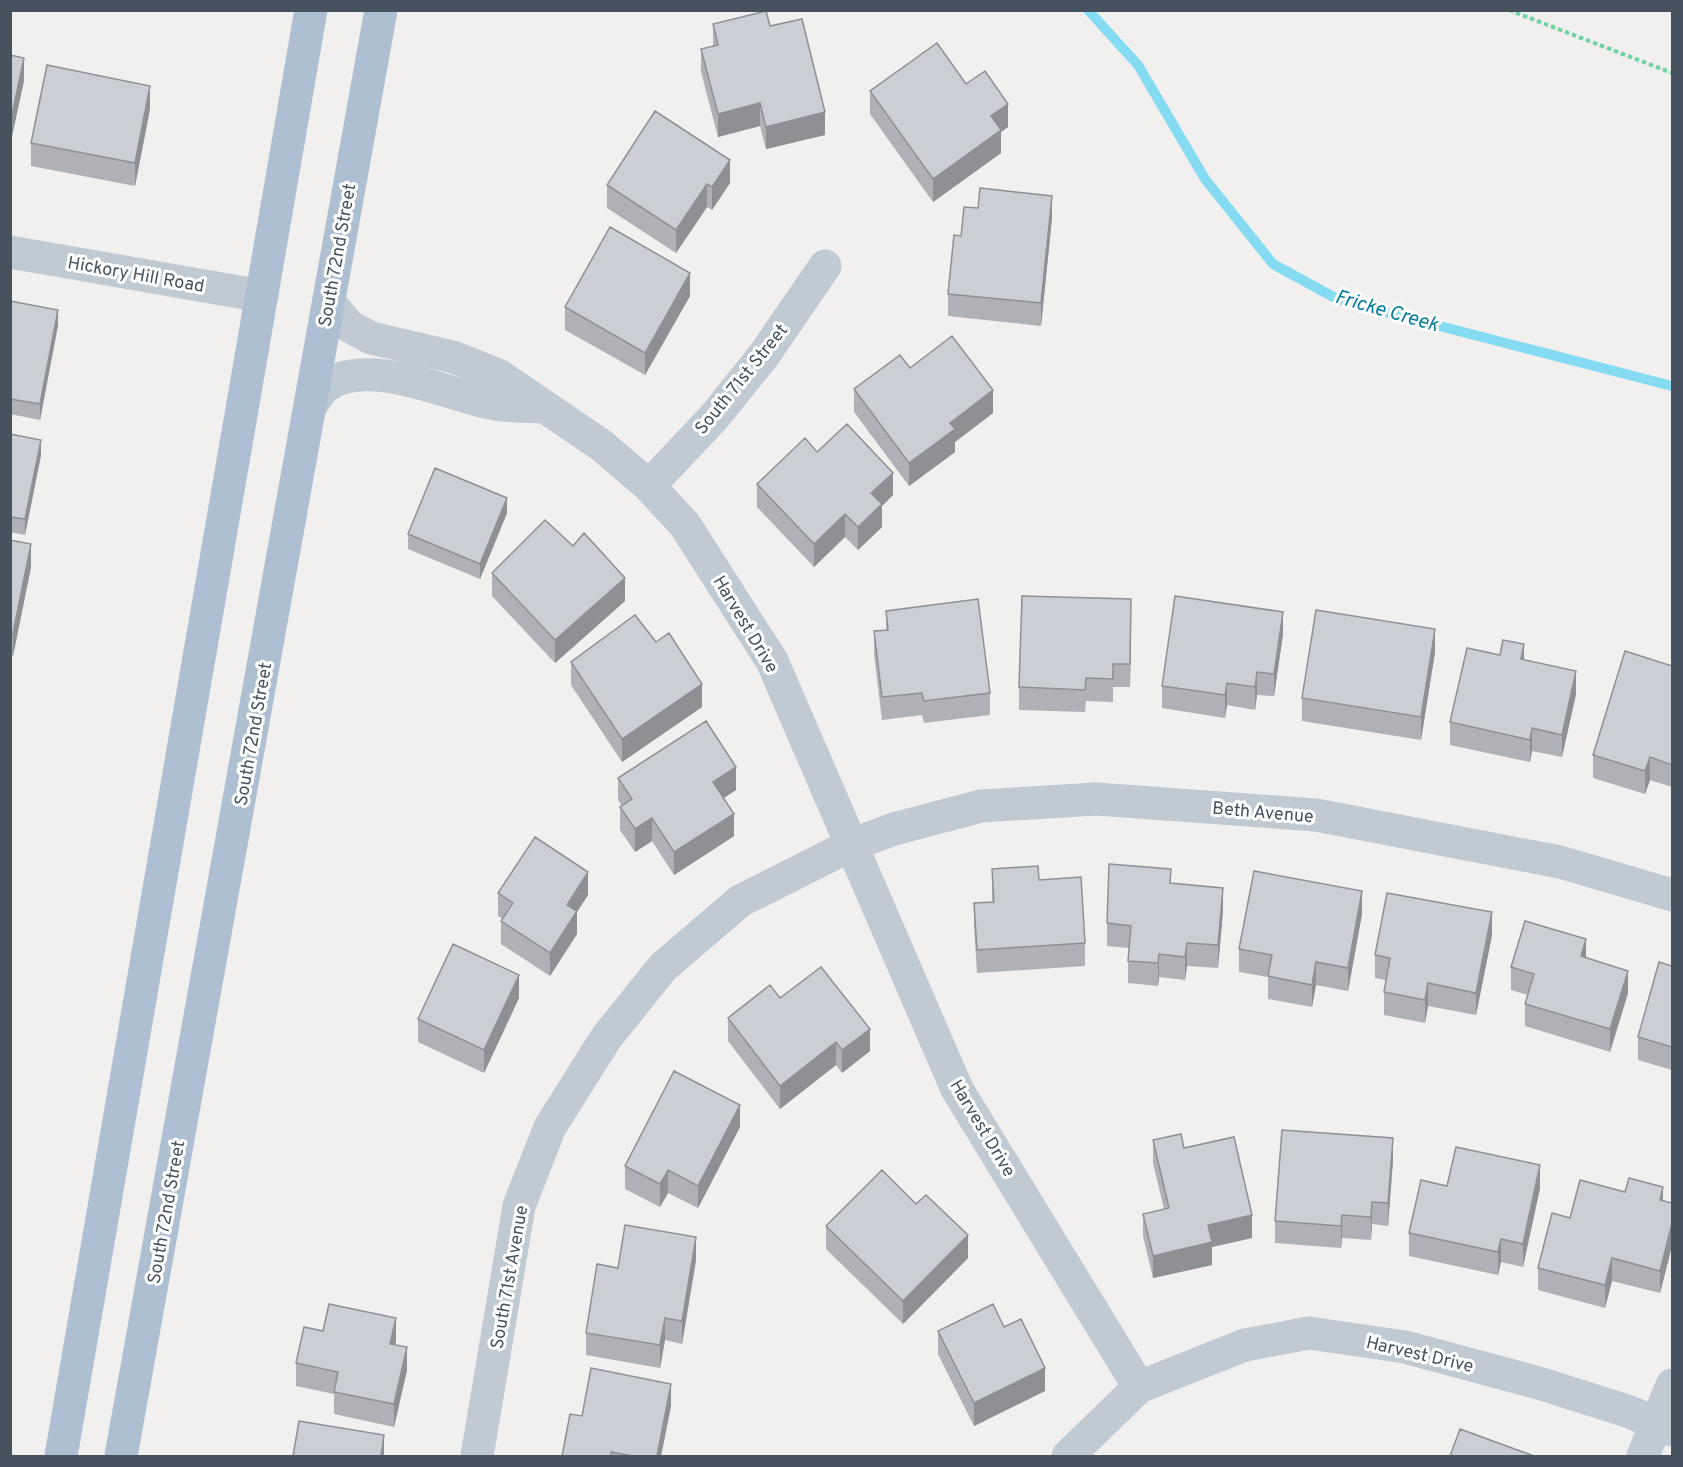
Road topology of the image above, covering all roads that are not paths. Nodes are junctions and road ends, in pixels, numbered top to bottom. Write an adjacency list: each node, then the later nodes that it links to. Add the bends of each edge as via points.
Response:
1 (311, 10): 5 (main road)
2 (381, 10): 6 (main road, South 72nd Street)
3 (10, 252): 5 (street, Hickory Hill Road)
4 (825, 266): 9 (street, South 71st Street, via 764,355 715,416)
5 (262, 296): 15 (main road)
6 (329, 302): 7 (main road, South 72nd Street); 8 (street, Harvest Drive, via 349,326 371,338 453,357 498,375)
7 (311, 406): 8 (street, Harvest Drive, via 325,387 365,373 486,402); 16 (main road, South 72nd Street)
8 (545, 407): 9 (street, Harvest Drive, via 601,445)
9 (649, 486): 10 (street, Harvest Drive, via 685,525 772,661)
10 (851, 844): 11 (street, Beth Avenue, via 981,806 1096,799 1316,815 1560,862); 13 (street, Harvest Drive, via 957,1089); 17 (street, South 71st Avenue, via 740,901 663,967 606,1038 550,1127 519,1206)
11 (1672, 895)
12 (1672, 1385): 14 (street)
13 (1140, 1387): 14 (street, Harvest Drive, via 1245,1345 1309,1333 1405,1347 1542,1384); 18 (street)
14 (1665, 1426): 19 (street)
15 (61, 1456)
16 (121, 1456)
17 (477, 1456)
18 (1068, 1456)
19 (1643, 1456)

